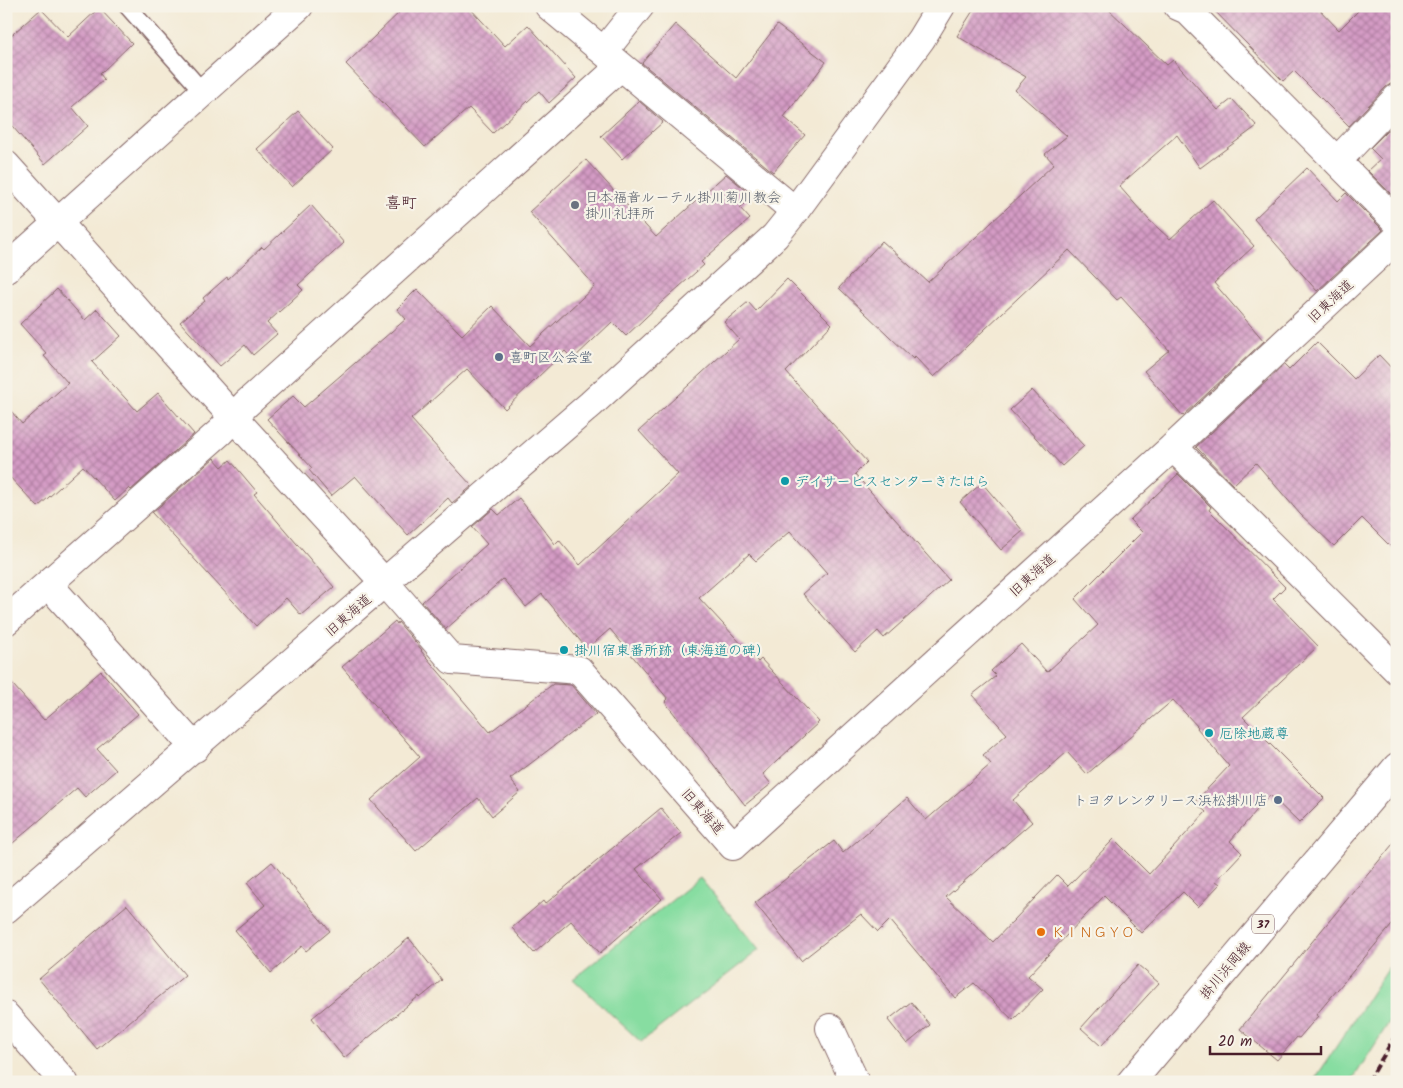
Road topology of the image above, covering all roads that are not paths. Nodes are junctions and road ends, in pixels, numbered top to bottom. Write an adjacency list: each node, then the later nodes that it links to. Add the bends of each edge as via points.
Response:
1 (127, 6): 8 (lane)
2 (299, 6): 8 (street)
3 (550, 6): 7 (street)
4 (640, 6): 7 (street)
5 (941, 6): 12 (street, via 921,39)
6 (1185, 7): 10 (street)
7 (612, 59): 12 (street); 17 (street)
8 (204, 93): 14 (street)
9 (1397, 98): 10 (street)
10 (1337, 160): 13 (street)
11 (6, 165): 14 (street)
12 (795, 211): 19 (street, via 775,236 638,362)
13 (1397, 222)
14 (58, 223): 16 (street); 17 (street)
15 (1397, 238): 18 (street, 旧東海道)
16 (6, 269)
17 (233, 417): 19 (street); 20 (street)
18 (1174, 447): 19 (street, 旧東海道, via 733,846 579,670 452,660); 22 (street)
19 (385, 583): 23 (street, 旧東海道)
20 (48, 584): 21 (street); 23 (street)
21 (6, 621)
22 (1397, 670)
23 (195, 748): 25 (street, 旧東海道)
24 (1397, 767): 30 (street, 掛川浜岡線 / 37)
25 (6, 909)
26 (6, 1016): 28 (street)
27 (830, 1028): 29 (street)
28 (64, 1082)
29 (855, 1082)
30 (1131, 1082)

